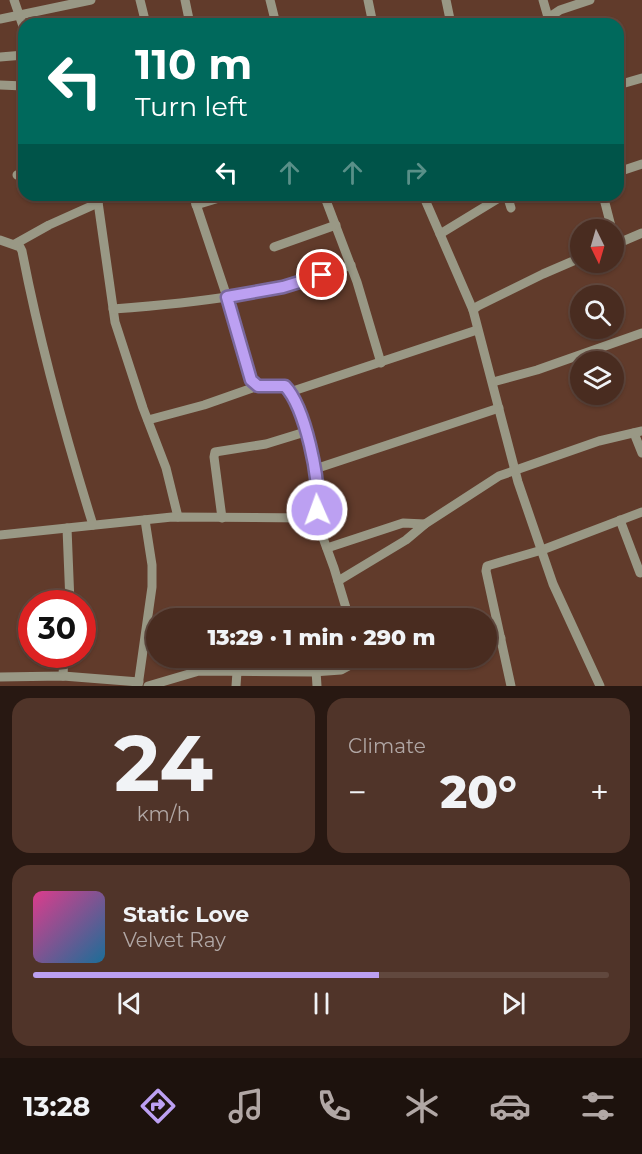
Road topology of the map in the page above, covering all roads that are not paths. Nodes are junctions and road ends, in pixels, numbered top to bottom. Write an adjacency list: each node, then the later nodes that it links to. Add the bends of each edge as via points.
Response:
1 (14, 0): 10 (street)
2 (91, 0): 10 (street)
3 (140, 0): 12 (street)
4 (185, 0): 13 (street)
5 (270, 0): 14 (street)
6 (368, 0): 15 (street)
7 (446, 0): 16 (street)
8 (543, 0): 17 (street)
9 (590, 0): 18 (street, via 560,10)
10 (19, 15): 11 (street); 19 (street)
11 (20, 18)
12 (144, 18)
13 (189, 18)
14 (274, 18)
15 (372, 18)
16 (450, 18)
17 (548, 18)
18 (551, 18)
19 (0, 19)
20 (18, 56): 21 (street)
21 (0, 57)
22 (642, 78): 23 (street)
23 (624, 83)
24 (0, 85): 25 (street)
25 (18, 86)
26 (642, 164): 27 (street)
27 (624, 170)
28 (94, 201): 45 (street)
29 (98, 201): 50 (street)
30 (195, 201): 37 (street)
31 (209, 201): 37 (street)
32 (326, 201): 40 (street)
33 (426, 201): 42 (street)
34 (496, 201): 42 (street)
35 (508, 201): 38 (street)
36 (605, 201): 39 (street)
37 (196, 205): 49 (street)
38 (511, 208)
39 (609, 219)
40 (336, 225): 46 (street); 48 (street)
41 (642, 233): 43 (street)
42 (440, 234): 51 (street)
43 (624, 238)
44 (1, 242): 45 (street)
45 (15, 244): 72 (street, via 22,251 44,356)
46 (274, 247)
47 (570, 262): 51 (street)
48 (351, 265): 49 (street, via 283,287); 54 (street)
49 (227, 297): 50 (street); 56 (street, via 246,367)
50 (113, 309): 59 (street)
51 (473, 310): 52 (street)
52 (477, 330): 54 (street); 55 (street)
53 (642, 333): 55 (street)
54 (381, 363): 57 (street)
55 (493, 382): 58 (street)
56 (258, 386): 57 (street, via 285,386); 59 (street)
57 (290, 392): 60 (street)
58 (500, 408): 63 (street); 64 (street)
59 (148, 420): 67 (street, via 166,468)
60 (305, 432): 63 (street); 68 (street, via 266,444 215,452)
61 (638, 432): 62 (street); 64 (street)
62 (642, 453)
63 (315, 469): 66 (street)
64 (515, 470): 71 (street); 76 (street)
65 (642, 512): 70 (street)
66 (315, 516): 68 (street); 75 (street)
67 (178, 518): 68 (street); 69 (street)
68 (222, 518)
69 (145, 520): 72 (street); 89 (street, via 153,587)
70 (620, 520): 76 (street); 77 (street)
71 (424, 524): 75 (street, via 404,523); 78 (street, via 406,540)
72 (93, 525): 73 (street)
73 (67, 528): 74 (street); 79 (street)
74 (0, 535)
75 (327, 548): 78 (street)
76 (542, 550): 81 (street, via 486,568); 93 (street, via 553,584)
77 (640, 573)
78 (338, 581): 80 (street)
79 (69, 590)
80 (346, 608)
81 (501, 638): 82 (street); 92 (street)
82 (497, 639)
83 (63, 668): 87 (street)
84 (344, 668): 85 (street)
85 (316, 671): 86 (street); 91 (street)
86 (237, 672): 89 (street, via 199,671); 90 (street)
87 (63, 676): 88 (street); 89 (street)
88 (0, 677)
89 (142, 685)
90 (236, 686)
91 (317, 686)
92 (510, 686)
93 (600, 686)

